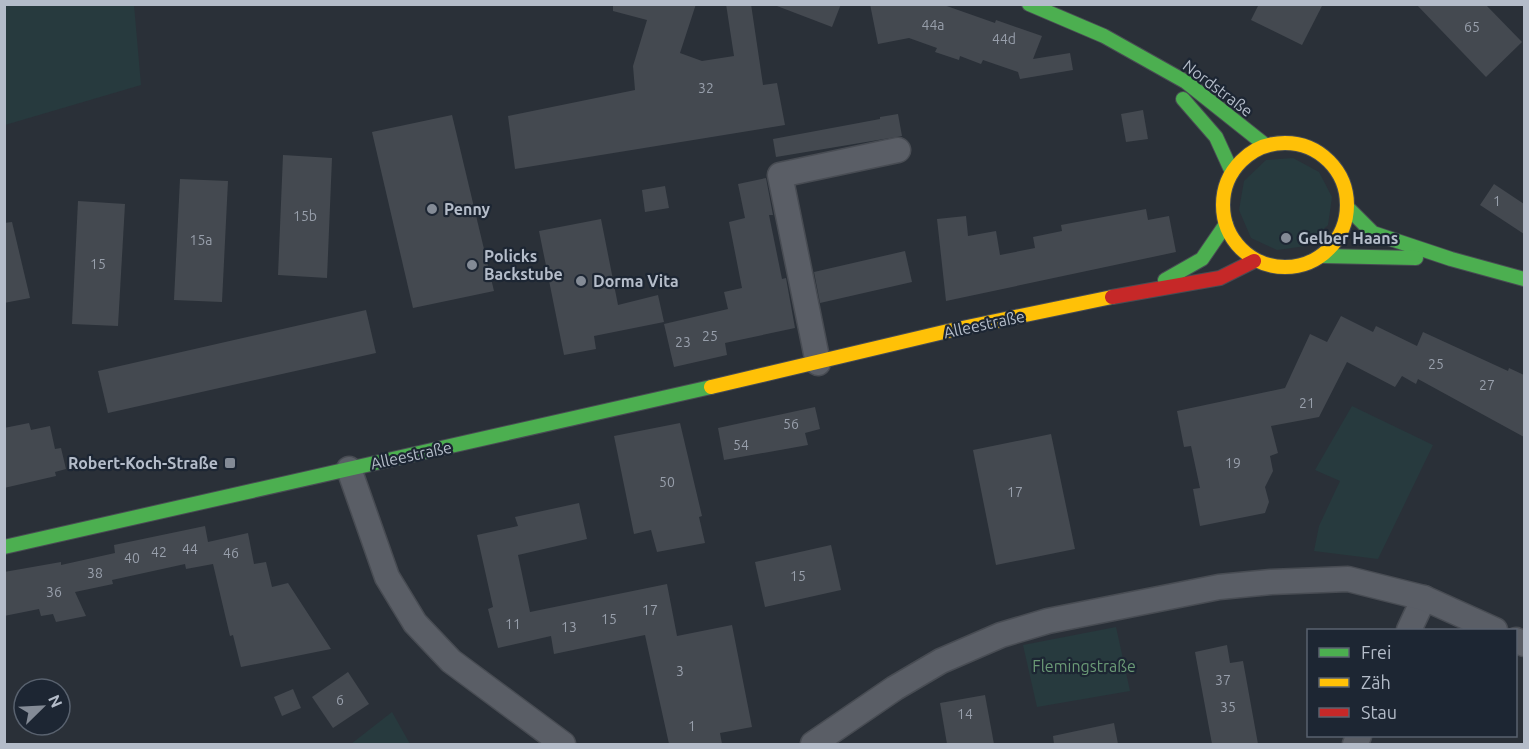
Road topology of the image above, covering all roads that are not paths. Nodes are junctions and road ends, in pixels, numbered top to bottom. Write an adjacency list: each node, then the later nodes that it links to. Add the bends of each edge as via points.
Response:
1 (1029, 4): 2 (main road, Nordstraße, via 1104,36)
2 (1150, 61): 3 (main road, Nordstraße, via 1186,82); 5 (main road, Nordstraße, via 1216,137)
3 (1264, 144): 5 (main road, via 1244,156); 6 (main road, via 1295,142 1323,154 1342,178)
4 (898, 150): 13 (street, via 780,175)
5 (1232, 172): 7 (main road, via 1222,196)
6 (1348, 209): 8 (main road, via 1341,236); 9 (main road, via 1373,233)
7 (1226, 224): 10 (main road, via 1238,245); 12 (main road, Alleestraße, via 1202,259)
8 (1324, 256): 9 (main road); 10 (main road, via 1300,266 1276,267)
9 (1451, 259): 11 (main road)
10 (1254, 261): 12 (main road, Alleestraße, via 1220,278)
11 (1524, 279)
12 (1151, 289): 13 (main road, Alleestraße, via 948,331)
13 (818, 363): 14 (main road, Alleestraße)
14 (349, 469): 15 (main road, Alleestraße); 19 (street, via 387,577 415,623 451,661)
15 (4, 547)
16 (1424, 598): 17 (street); 18 (street); 20 (street, via 1348,579 1270,582 1219,587 1048,621 1001,635 941,662)
17 (1409, 629)
18 (1493, 629)
19 (563, 744)
20 (813, 744)

